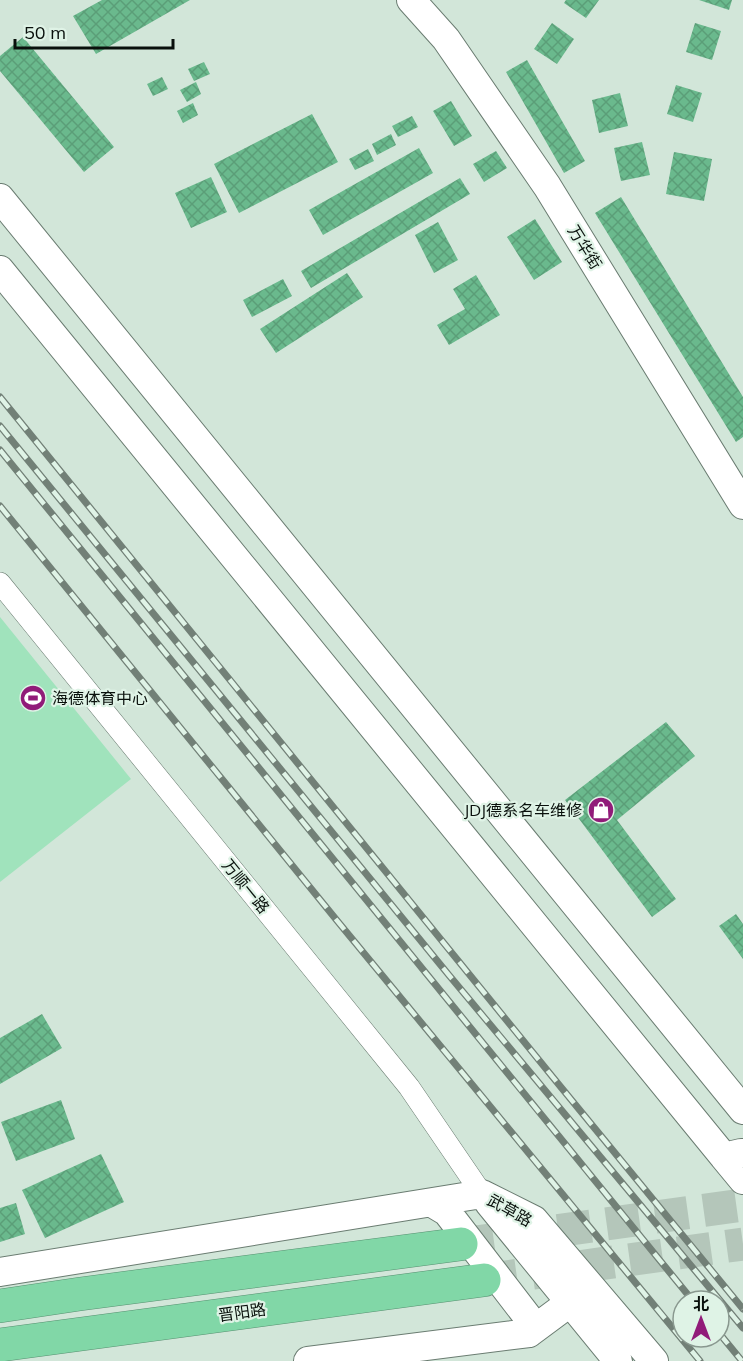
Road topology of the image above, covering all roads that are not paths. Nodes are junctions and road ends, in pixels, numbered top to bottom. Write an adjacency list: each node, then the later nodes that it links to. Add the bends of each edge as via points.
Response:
1 (411, 0): 4 (street, 万华街, via 446,39 547,186)
2 (0, 198): 6 (street)
3 (0, 270): 7 (street)
4 (743, 506)
5 (0, 583): 9 (street, 万顺一路, via 409,1087)
6 (743, 1110)
7 (734, 1155): 8 (street)
8 (743, 1180)
9 (482, 1194): 10 (street); 14 (street, 武草路)
10 (432, 1203): 12 (street); 16 (street, via 447,1212 530,1320)
11 (461, 1244): 15 (highway)
12 (0, 1272)
13 (484, 1280): 17 (highway, 晋阳路)
14 (581, 1295): 16 (street); 19 (street, 武草路); 20 (street, 武草路)
15 (2, 1306)
16 (529, 1333): 18 (street)
17 (2, 1345)
18 (308, 1361)
19 (618, 1361)
20 (654, 1361)

